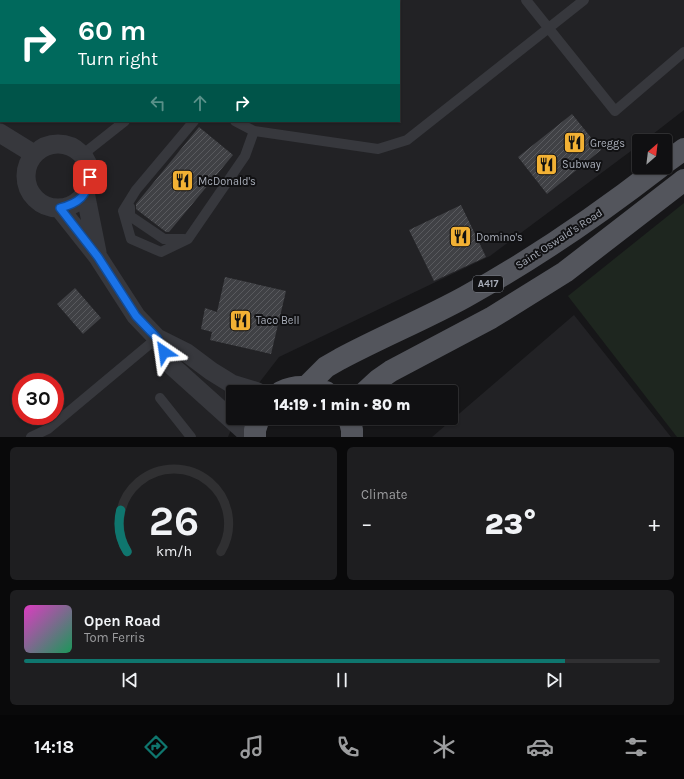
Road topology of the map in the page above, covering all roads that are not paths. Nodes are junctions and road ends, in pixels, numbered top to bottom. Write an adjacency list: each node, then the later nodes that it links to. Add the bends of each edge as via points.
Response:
1 (526, 0): 3 (lane)
2 (584, 0): 3 (lane)
3 (548, 28): 4 (lane, via 615,111); 8 (lane, via 407,140 378,149)
4 (684, 52)
5 (123, 122): 12 (lane)
6 (193, 122): 17 (lane)
7 (237, 122): 8 (lane)
8 (254, 131): 19 (lane, via 245,156)
9 (0, 133): 11 (street)
10 (684, 149): 13 (main road)
11 (34, 154): 12 (street, via 53,144 75,149); 18 (street, via 28,164 27,187 38,202)
12 (82, 155): 16 (street, via 88,164 90,177)
13 (672, 158)
14 (651, 174): 23 (main road, Saint Oswald's Road / A417, via 555,244 465,297 340,359 326,368)
15 (684, 180): 24 (main road, A417, via 565,272 491,318 391,371)
16 (85, 192): 18 (street, via 72,205); 20 (street)
17 (130, 199): 19 (lane, via 130,216 164,239); 19 (lane, via 123,211 132,239 161,252)
18 (60, 208): 20 (street)
19 (188, 239)
20 (98, 257): 21 (street, via 136,316)
21 (157, 338): 22 (street, via 187,353); 28 (lane, via 48,429); 30 (street, via 172,366)
22 (235, 385)
23 (319, 385)
24 (373, 385)
25 (160, 398): 29 (lane)
26 (257, 425): 31 (main road)
27 (351, 425): 32 (main road)
28 (32, 437)
29 (191, 437)
30 (251, 437)
31 (255, 437)
32 (352, 437)

